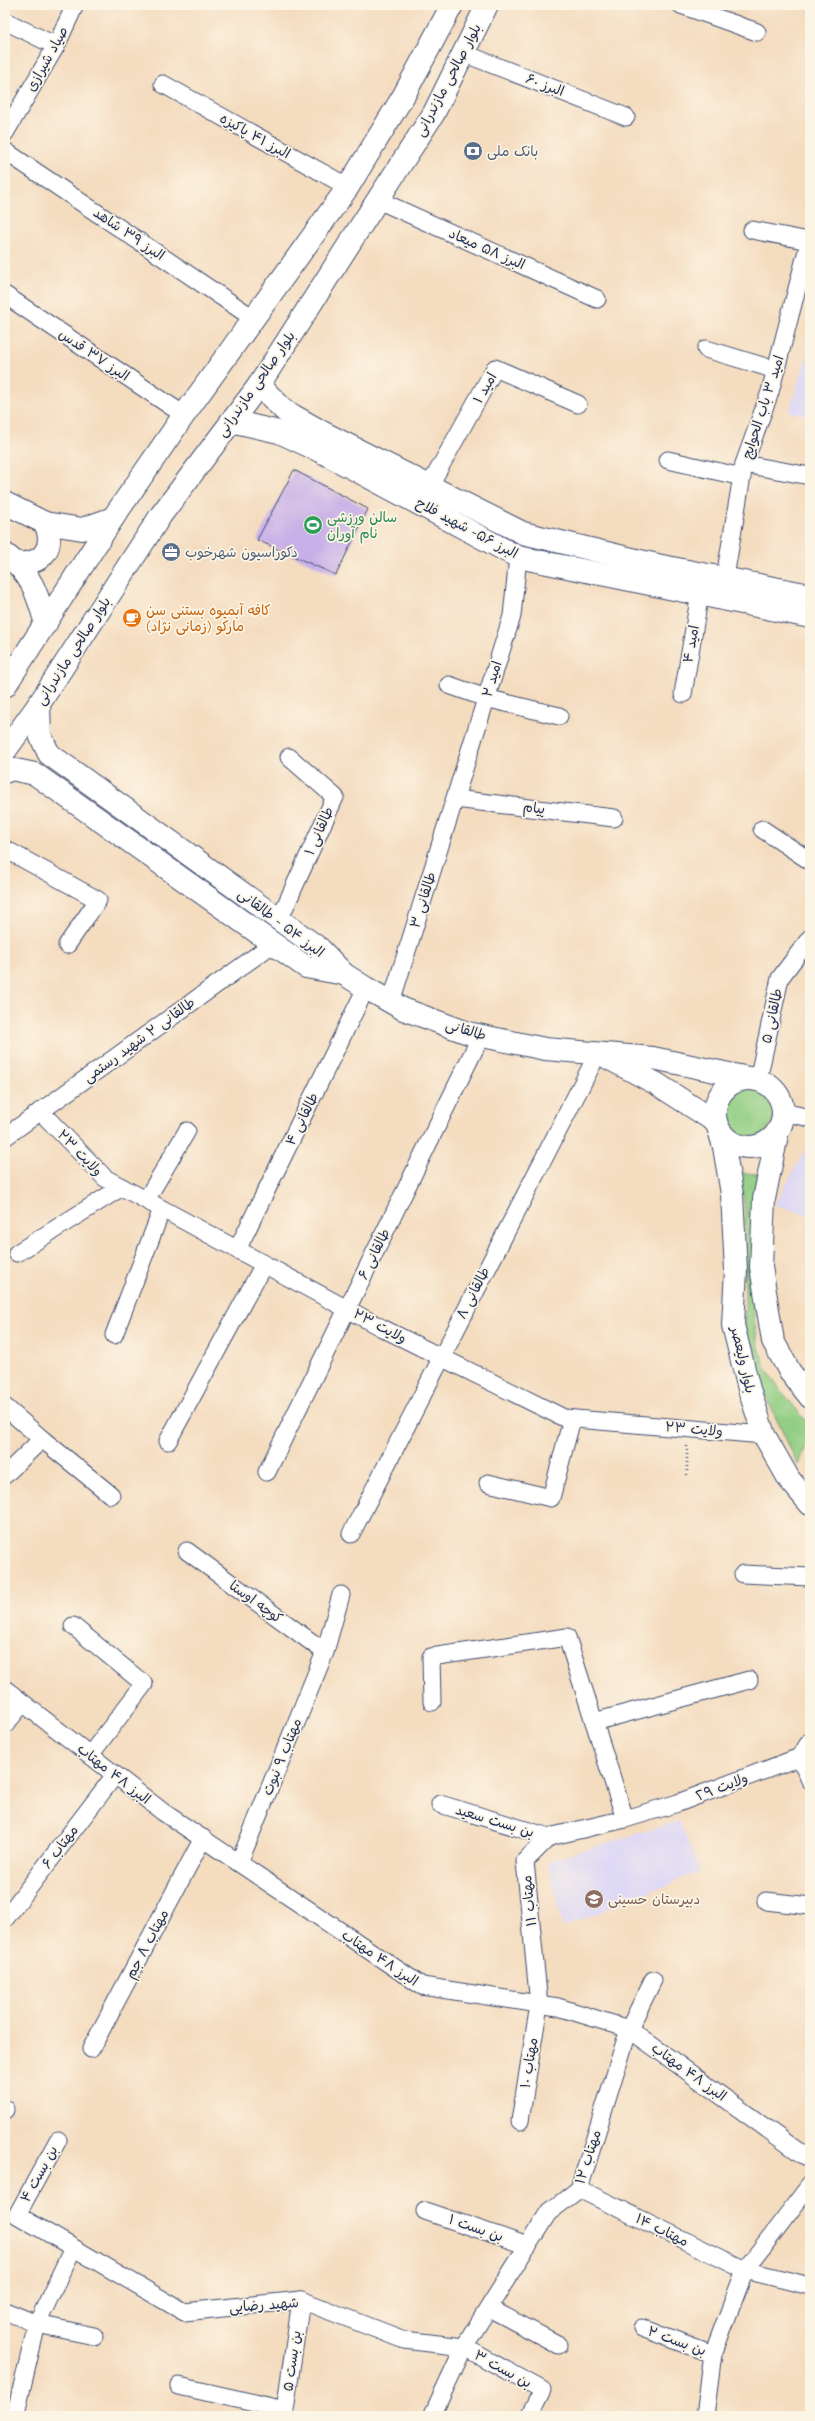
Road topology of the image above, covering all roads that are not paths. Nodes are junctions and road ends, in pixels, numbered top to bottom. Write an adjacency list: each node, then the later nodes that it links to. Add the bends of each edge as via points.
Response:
1 (75, 5): 7 (street, صیاد شیرازی)
2 (452, 5): 13 (main road, via 404,96)
3 (486, 5): 8 (main road, بلوار صالحی مازندرانی)
4 (681, 5): 6 (street)
5 (5, 21): 7 (street)
6 (757, 32)
7 (56, 46): 11 (street, صیاد شیرازی)
8 (463, 53): 10 (street, البرز ۶۰); 14 (main road, بلوار صالحی مازندرانی, via 434,113)
9 (163, 84): 13 (street, البرز ۴۱ پاکیزه)
10 (626, 118)
11 (5, 133)
12 (5, 150): 19 (street, البرز ۳۹ شاهد)
13 (348, 187): 19 (main road)
14 (378, 200): 18 (street, البرز ۵۸ میعاد); 22 (main road, بلوار صالحی مازندرانی)
15 (752, 230): 16 (street)
16 (810, 240): 21 (street, امید ۳ باب الحوایج)
17 (5, 295): 24 (street, البرز ۳۷ قدس)
18 (597, 299)
19 (253, 318): 24 (main road)
20 (706, 349): 21 (street)
21 (776, 370): 27 (street, امید ۳ باب الحوایج)
22 (259, 385): 25 (main road, بلوار صالحی مازندرانی); 29 (main road, البرز ۵۶- شهید فلاح, via 285,411)
23 (578, 404): 29 (street, امید ۱, via 495,368)
24 (184, 414): 31 (main road)
25 (231, 421): 33 (main road, البرز ۵۶- شهید فلاح, via 279,432 324,453); 44 (main road, بلوار صالحی مازندرانی, via 161,515)
26 (668, 460): 27 (street)
27 (743, 471): 28 (street); 35 (street, امید ۳ باب الحوایج)
28 (810, 476)
29 (430, 485): 35 (main road, البرز ۵۶- شهید فلاح, via 523,533 656,566)
30 (5, 503): 32 (main road)
31 (114, 518): 32 (main road, via 82,529); 39 (main road)
32 (44, 523): 34 (main road, via 49,538 45,553 27,564)
33 (518, 556): 36 (main road, البرز ۵۶- شهید فلاح); 43 (street, امید ۲, via 512,616)
34 (11, 558): 39 (main road, via 36,590)
35 (725, 577): 37 (main road, البرز ۵۶- شهید فلاح)
36 (700, 593): 38 (main road, البرز ۵۶- شهید فلاح); 42 (street, امید ۴)
37 (810, 595)
38 (810, 617)
39 (46, 624): 41 (main road)
40 (449, 685): 43 (street)
41 (5, 686)
42 (682, 694)
43 (486, 698): 45 (street); 51 (street, امید ۲)
44 (39, 704): 46 (main road, بلوار صالحی مازندرانی); 48 (main road, البرز ۵۴ - طالقانی, via 40,735 49,754)
45 (559, 716)
46 (5, 751)
47 (289, 757): 56 (street, طالقانی ۱, via 335,797)
48 (60, 762): 50 (main road, via 45,758 37,763); 56 (main road, البرز ۵۴ - طالقانی)
49 (5, 772): 50 (main road, البرز ۵۴ - طالقانی, via 11,769 35,774)
50 (43, 780): 58 (main road, البرز ۵۴ - طالقانی)
51 (455, 799): 52 (street, پیام); 62 (street, طالقانی ۳)
52 (614, 818)
53 (762, 829): 55 (street)
54 (5, 850): 59 (street, via 98,900)
55 (810, 861)
56 (279, 920): 60 (main road, البرز ۵۴ - طالقانی, via 320,949)
57 (810, 938): 65 (street, طالقانی ۵, via 780,978)
58 (274, 943): 60 (main road, البرز ۵۴ - طالقانی, via 306,967); 66 (street, طالقانی ۲ شهید رستمی)
59 (67, 945)
60 (344, 974): 61 (main road, طالقانی)
61 (366, 988): 62 (main road, طالقانی); 75 (street, طالقانی ۴)
62 (391, 1002): 63 (main road, طالقانی, via 403,1009)
63 (481, 1036): 64 (main road, طالقانی, via 545,1049); 78 (street, طالقانی ۶)
64 (598, 1053): 65 (main road, طالقانی, via 653,1058); 69 (main road, طالقانی, via 657,1084); 80 (street, طالقانی ۸)
65 (758, 1080): 68 (main road, via 776,1092 781,1101); 69 (main road, via 738,1081 721,1092 715,1112)
66 (40, 1111): 71 (street, طالقانی ۲ شهید رستمی); 72 (street, ولایت ٣۳, via 105,1178)
67 (810, 1118): 68 (street)
68 (780, 1121): 69 (main road, via 770,1139 760,1145 749,1147 737,1145 727,1138); 81 (main road, via 764,1199 761,1267 773,1341 790,1372)
69 (718, 1126): 84 (main road, بلوار ولیعصر, via 732,1194 736,1270 733,1325)
70 (186, 1131): 73 (street)
71 (5, 1137)
72 (122, 1187): 73 (street, ولایت ٣۳); 76 (street)
73 (146, 1200): 74 (street, ولایت ٣۳)
74 (162, 1209): 75 (street, ولایت ٣۳); 79 (street)
75 (237, 1250): 77 (street, ولایت ٣۳)
76 (17, 1253)
77 (264, 1264): 78 (street, ولایت ٣۳); 86 (street)
78 (347, 1309): 80 (street, ولایت ٣۳); 87 (street, طالقانی ۶)
79 (114, 1335)
80 (440, 1357): 83 (street, ولایت ٣۳, via 564,1418); 92 (street, طالقانی ۸)
81 (810, 1397)
82 (5, 1407): 85 (street)
83 (572, 1419): 84 (street, ولایت ٣۳); 89 (street, via 551,1498)
84 (764, 1435): 91 (main road, بلوار ولیعصر, via 789,1479)
85 (42, 1439): 88 (street); 90 (street)
86 (168, 1441)
87 (267, 1472)
88 (5, 1475)
89 (488, 1483)
90 (110, 1495)
91 (810, 1504)
92 (350, 1534)
93 (187, 1551): 98 (street, کوچه اوستا)
94 (743, 1574): 95 (street)
95 (810, 1577)
96 (341, 1595): 98 (street, مهتاب ۹ نبوت)
97 (73, 1626): 106 (street, via 144,1684)
98 (325, 1652): 114 (street, مهتاب ۹ نبوت)
99 (749, 1680): 103 (street)
100 (5, 1689): 102 (street, البرز ۴۸ مهتاب)
101 (432, 1702): 103 (street, via 431,1657 568,1637)
102 (23, 1703): 104 (street); 106 (street, البرز ۴۸ مهتاب)
103 (594, 1722): 111 (street)
104 (5, 1725)
105 (810, 1742): 107 (street)
106 (90, 1755): 108 (street, البرز ۴۸ مهتاب)
107 (800, 1757): 109 (street); 111 (street, ولایت ٢٩, via 678,1803)
108 (115, 1774): 113 (street, البرز ۴۸ مهتاب, via 163,1812); 117 (street, مهتاب ۶)
109 (810, 1780)
110 (440, 1804): 112 (street, بن بست سعید)
111 (625, 1819): 112 (street)
112 (549, 1837): 119 (street, مهتاب ۱۱, via 525,1861)
113 (203, 1838): 114 (street, البرز ۴۸ مهتاب); 121 (street, مهتاب ۸ جم)
114 (239, 1862): 119 (street, البرز ۴۸ مهتاب, via 422,1986)
115 (766, 1901): 116 (street)
116 (810, 1906)
117 (5, 1919)
118 (652, 1980): 120 (street, مهتاب ۱۲)
119 (539, 2005): 120 (street, البرز ۴۸ مهتاب, via 558,2007); 122 (street, مهتاب ۱۰)
120 (629, 2029): 124 (street, البرز ۴۸ مهتاب); 126 (street, مهتاب ۱۲)
121 (91, 2049)
122 (520, 2121)
123 (58, 2140): 129 (street, بن بست ۴, via 17,2215)
124 (810, 2160)
125 (810, 2185): 130 (street)
126 (579, 2189): 128 (street, مهتاب ۱۲, via 548,2213); 130 (street, مهتاب ۱۴)
127 (425, 2211): 128 (street, بن بست ۱)
128 (528, 2246): 133 (street, مهتاب ۱۲)
129 (73, 2248): 132 (street, شهید رضایی, via 184,2312); 135 (street)
130 (745, 2270): 131 (street, مهتاب ۱۴); 140 (street)
131 (810, 2286)
132 (301, 2300): 139 (street, شهید رضایی, via 404,2340); 141 (street, بن بست ۵, via 285,2410)
133 (489, 2308): 138 (street); 139 (street, مهتاب ۱۲)
134 (5, 2311): 135 (street)
135 (37, 2324): 137 (street); 142 (street)
136 (642, 2328): 140 (street, بن بست ۲)
137 (94, 2336)
138 (559, 2345)
139 (464, 2347): 143 (street); 144 (street, بن بست ۳, via 542,2390)
140 (713, 2354): 145 (street)
141 (180, 2386)
142 (15, 2416)
143 (432, 2416)
144 (529, 2416)
145 (705, 2416)

